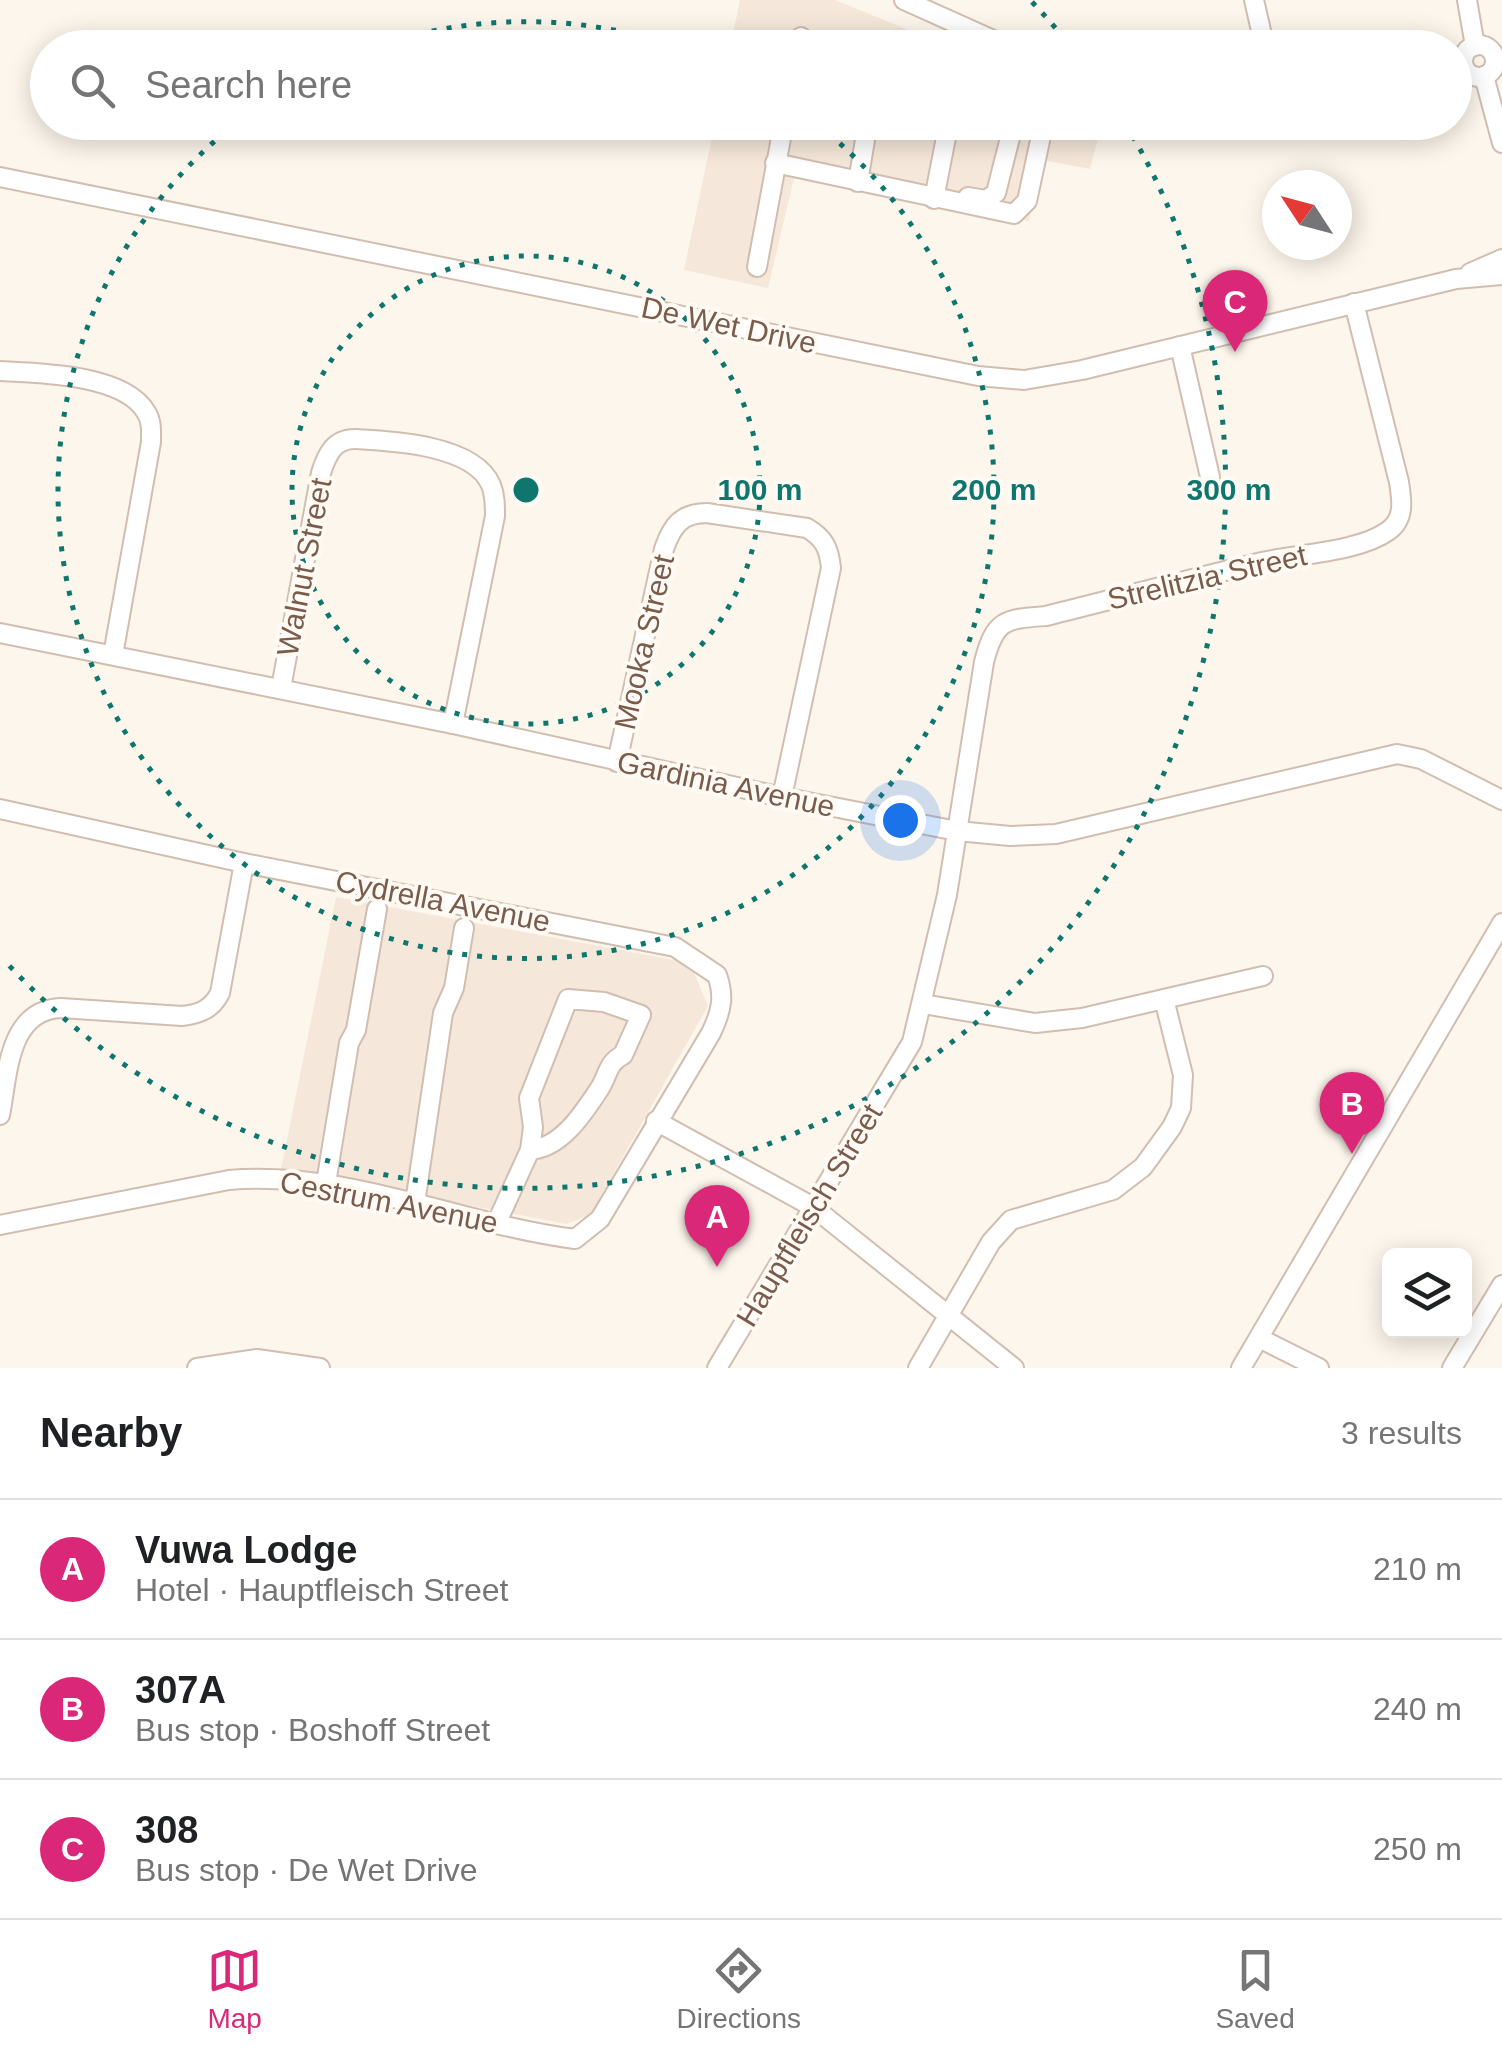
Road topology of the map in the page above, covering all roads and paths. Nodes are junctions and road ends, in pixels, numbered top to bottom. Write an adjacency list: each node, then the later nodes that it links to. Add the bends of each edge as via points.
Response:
1 (904, 0): 4 (street)
2 (1254, 0): 5 (street)
3 (1466, 0): 6 (street)
4 (971, 30)
5 (1261, 30)
6 (1490, 50): 8 (street, via 1494,66)
7 (1472, 74): 8 (street)
8 (1484, 76): 14 (street)
9 (780, 140): 15 (street)
10 (865, 140): 17 (street)
11 (946, 140): 18 (street)
12 (1010, 140): 18 (street, via 992,198)
13 (1041, 140): 18 (street, via 1019,213)
14 (1502, 143)
15 (776, 158): 17 (street); 20 (street)
16 (0, 177): 24 (street, De Wet Drive, via 978,376 1042,379)
17 (859, 178): 18 (street)
18 (935, 194)
19 (1502, 259): 22 (street, De Wet Drive)
20 (757, 266)
21 (1502, 275): 22 (street, De Wet Drive)
22 (1456, 279): 23 (street, De Wet Drive)
23 (1354, 303): 24 (street, De Wet Drive); 35 (street, Strelitzia Street, via 1399,482 1402,502 1394,525 1355,544 1001,623 984,662)
24 (1180, 346): 26 (street)
25 (0, 371): 28 (street, via 108,386 133,398 149,416 151,442)
26 (1210, 477)
27 (0, 633): 28 (street, Gardinia Avenue)
28 (113, 655): 29 (street, Gardinia Avenue)
29 (281, 688): 30 (street, Gardinia Avenue); 30 (street, Walnut Street, via 322,473 333,447 356,439 442,450 484,473 495,499)
30 (453, 724): 31 (street, Gardinia Avenue)
31 (617, 762): 32 (street, Gardinia Avenue); 32 (street, Mooka Street, via 671,528 692,513 807,528 821,536 831,568)
32 (782, 797): 35 (street, Gardinia Avenue)
33 (1502, 800): 35 (street, Gardinia Avenue, via 1421,759 1396,754 1047,836)
34 (0, 810): 36 (street, Cydrella Avenue)
35 (957, 830): 42 (street, Hauptfleisch Street)
36 (244, 863): 43 (street, via 215,1002 182,1016 46,1008 17,1036); 44 (street, Cydrella Avenue, via 601,931 692,956 717,974 720,1014)
37 (378, 909): 46 (street)
38 (1502, 923): 53 (street)
39 (464, 928): 47 (street, via 443,1014)
40 (1264, 976): 41 (street)
41 (1164, 998): 42 (street, via 1036,1023); 52 (street, via 1183,1075 1172,1127 1143,1167 1112,1190 1012,1220 991,1242)
42 (923, 1004): 48 (street, Hauptfleisch Street, via 912,1042)
43 (0, 1115)
44 (656, 1121): 48 (street); 49 (street, Cestrum Avenue, via 588,1232 575,1240)
45 (530, 1150): 45 (street, via 549,1148 579,1119 641,1016 568,998 529,1098); 49 (street)
46 (326, 1183): 47 (street, Cestrum Avenue); 50 (street, Cestrum Avenue, via 230,1180)
47 (415, 1203): 49 (street, Cestrum Avenue)
48 (813, 1206): 52 (street); 56 (street, Hauptfleisch Street)
49 (497, 1222)
50 (0, 1226)
51 (1502, 1285): 61 (street)
52 (950, 1317): 57 (street); 58 (street)
53 (1259, 1338): 59 (street); 60 (street)
54 (198, 1368): 55 (street, via 257,1359)
55 (320, 1368)
56 (718, 1368)
57 (918, 1368)
58 (1014, 1368)
59 (1241, 1368)
60 (1319, 1368)
61 (1452, 1368)

